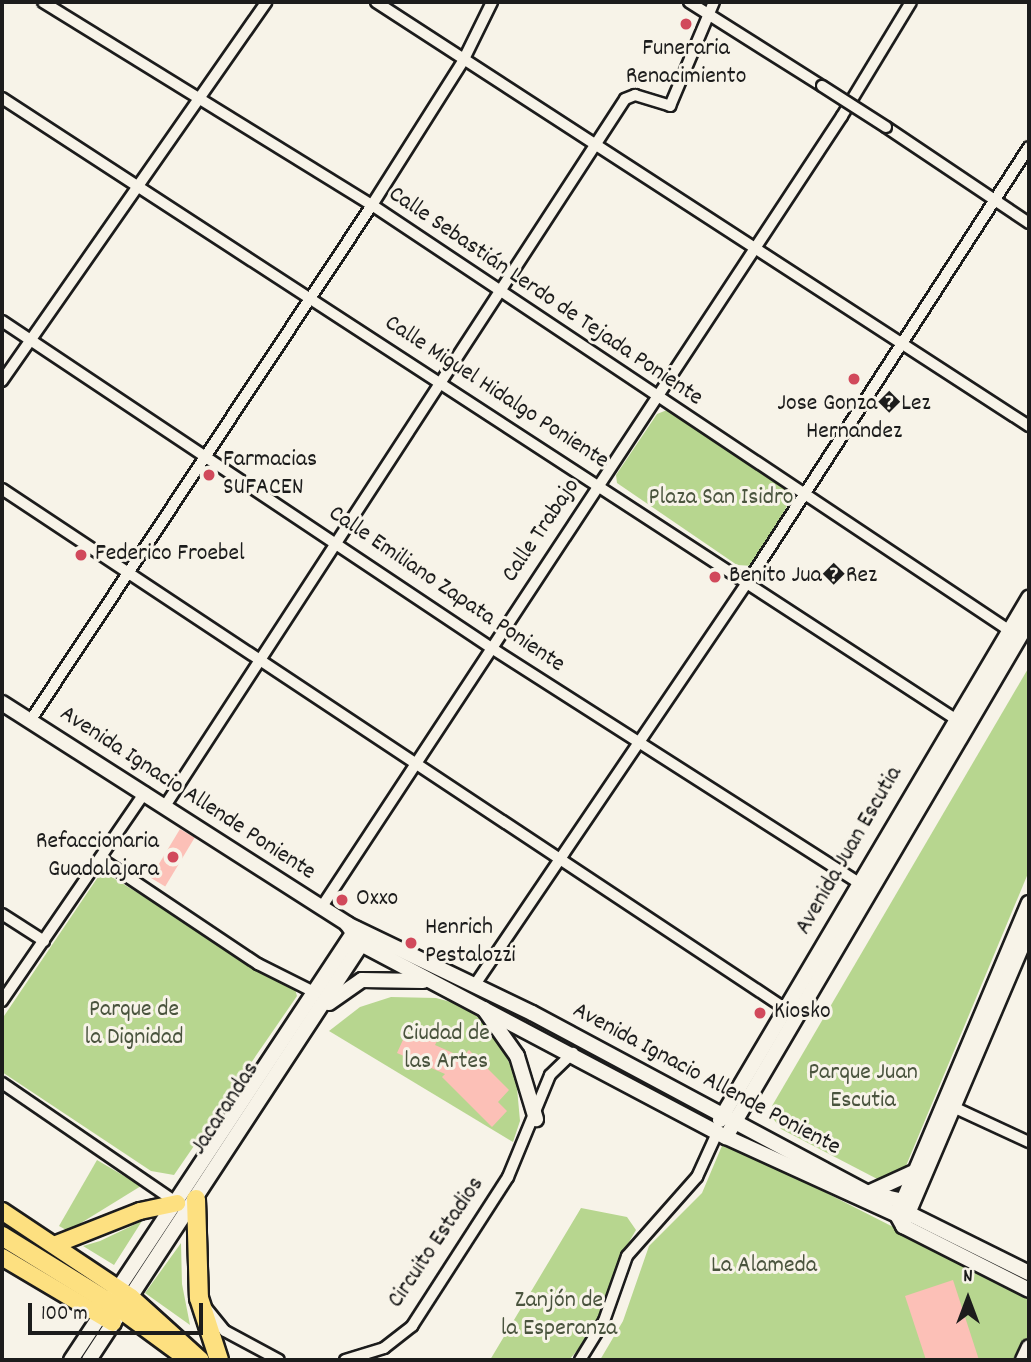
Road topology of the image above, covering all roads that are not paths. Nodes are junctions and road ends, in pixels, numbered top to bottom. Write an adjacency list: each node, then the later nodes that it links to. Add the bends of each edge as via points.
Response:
1 (43, 2): 11 (street, Calle Sebastián Lerdo de Tejada Poniente)
2 (266, 2): 11 (street)
3 (376, 2): 9 (street)
4 (492, 2): 9 (street)
5 (689, 2): 8 (street)
6 (714, 2): 8 (street)
7 (911, 2): 18 (street, Calle Trabajo)
8 (709, 14): 12 (street, via 670,106 629,95); 15 (street, bridge)
9 (463, 61): 12 (street); 16 (street)
10 (2, 98): 14 (street, Calle Miguel Hidalgo Poniente)
11 (198, 99): 14 (street); 16 (street, Calle Sebastián Lerdo de Tejada Poniente)
12 (595, 146): 18 (street); 19 (street)
13 (1029, 148): 15 (street)
14 (137, 187): 20 (street, Calle Miguel Hidalgo Poniente); 22 (street)
15 (993, 200): 17 (street); 23 (street)
16 (372, 205): 19 (street, Calle Sebastián Lerdo de Tejada Poniente); 20 (street)
17 (1029, 223)
18 (753, 250): 23 (street); 26 (street, Calle Trabajo)
19 (501, 292): 25 (street); 26 (street, Calle Sebastián Lerdo de Tejada Poniente)
20 (312, 298): 25 (street, Calle Miguel Hidalgo Poniente); 28 (street)
21 (2, 321): 22 (street, Calle Emiliano Zapata Poniente)
22 (30, 340): 24 (street); 28 (street, Calle Emiliano Zapata Poniente)
23 (900, 344): 27 (street); 31 (street)
24 (2, 381)
25 (442, 383): 29 (street, Calle Miguel Hidalgo Poniente); 32 (street)
26 (656, 398): 29 (street, Calle Trabajo); 31 (street, Calle Sebastián Lerdo de Tejada Poniente)
27 (1029, 426)
28 (206, 453): 32 (street, Calle Emiliano Zapata Poniente); 33 (street)
29 (597, 485): 34 (street, Calle Miguel Hidalgo Poniente); 38 (street, Calle Trabajo)
30 (2, 489): 33 (street)
31 (801, 496): 34 (street); 37 (street, Calle Sebastián Lerdo de Tejada Poniente)
32 (338, 543): 38 (street, Calle Emiliano Zapata Poniente); 39 (street)
33 (128, 573): 39 (street); 41 (street)
34 (747, 583): 42 (street, Calle Miguel Hidalgo Poniente); 43 (street)
35 (1029, 598): 37 (main road, Avenida Juan Escutia)
36 (1029, 621): 37 (main road, Avenida Juan Escutia)
37 (1014, 633): 42 (main road, Avenida Juan Escutia)
38 (490, 647): 43 (street, Calle Emiliano Zapata Poniente); 44 (street, Calle Trabajo)
39 (257, 660): 44 (street); 46 (street)
40 (2, 703): 41 (main road, Avenida Ignacio Allende Poniente)
41 (30, 721): 45 (main road, Avenida Ignacio Allende Poniente)
42 (960, 722): 49 (main road, Avenida Juan Escutia)
43 (638, 742): 47 (street); 49 (street, Calle Emiliano Zapata Poniente)
44 (415, 761): 47 (street); 51 (street, Calle Trabajo)
45 (145, 792): 46 (main road, Avenida Ignacio Allende Poniente); 48 (street)
46 (165, 806): 51 (main road, Avenida Ignacio Allende Poniente)
47 (561, 858): 57 (street); 62 (street)
48 (101, 859): 55 (street); 59 (street, via 258,964)
49 (864, 886): 62 (main road, Avenida Juan Escutia)
50 (1029, 903): 56 (main road)
51 (321, 908): 54 (main road, Avenida Ignacio Allende Poniente)
52 (2, 914): 55 (street)
53 (1029, 930): 56 (main road)
54 (358, 933): 57 (main road, Avenida Ignacio Allende Poniente); 58 (main road, Avenida Ignacio Allende Poniente); 59 (main road, Jacarandas); 63 (main road, Jacarandas)
55 (44, 941): 60 (street)
56 (1020, 954): 67 (main road)
57 (474, 986): 68 (main road, Avenida Ignacio Allende Poniente)
58 (449, 988): 61 (main road, Avenida Ignacio Allende Poniente); 63 (main road, via 410,978 362,980 341,990)
59 (314, 992): 77 (main road, Jacarandas)
60 (2, 1002)
61 (481, 1005): 64 (main road, Avenida Ignacio Allende Poniente); 69 (main road, via 517,1056)
62 (790, 1011): 66 (main road, Avenida Juan Escutia); 68 (main road, Avenida Juan Escutia)
63 (298, 1038): 76 (main road, Jacarandas)
64 (573, 1053): 69 (street, Circuito Estadios, via 550,1074); 72 (main road, Avenida Ignacio Allende Poniente)
65 (2, 1083): 77 (street)
66 (746, 1103): 70 (main road, Avenida Juan Escutia); 71 (main road)
67 (950, 1105): 73 (street); 74 (main road); 79 (main road)
68 (721, 1113): 70 (main road, Avenida Ignacio Allende Poniente); 72 (main road, Avenida Juan Escutia)
69 (536, 1119): 94 (street, Circuito Estadios, via 508,1177 412,1326 384,1348)
70 (735, 1122): 71 (main road, Avenida Ignacio Allende Poniente); 72 (main road, Avenida Juan Escutia)
71 (755, 1131): 75 (main road, Avenida Ignacio Allende Poniente)
72 (722, 1134): 79 (main road, Avenida Ignacio Allende Poniente); 95 (street, via 697,1177 627,1256 604,1321)
73 (1029, 1142)
74 (916, 1171): 75 (main road); 79 (main road)
75 (868, 1192): 79 (main road, Avenida Ignacio Allende Poniente)
76 (196, 1199): 85 (highway); 86 (main road, Jacarandas)
77 (177, 1203): 81 (main road, via 140,1211); 86 (main road, Jacarandas)
78 (2, 1211): 81 (main road)
79 (902, 1214): 83 (main road, Avenida Ignacio Allende Poniente); 84 (main road, Avenida Ignacio Allende Poniente)
80 (2, 1236): 86 (highway)
81 (54, 1245): 86 (main road)
82 (2, 1257): 86 (main road)
83 (1029, 1273)
84 (1029, 1290)
85 (199, 1298): 92 (highway); 93 (street, via 225,1331)
86 (116, 1306): 88 (main road); 89 (main road); 90 (highway); 91 (main road)
87 (1029, 1347): 96 (main road)
88 (71, 1360)
89 (89, 1360)
90 (190, 1360)
91 (201, 1360)
92 (219, 1360)
93 (279, 1360)
94 (345, 1360)
95 (580, 1360)
96 (1023, 1360)

